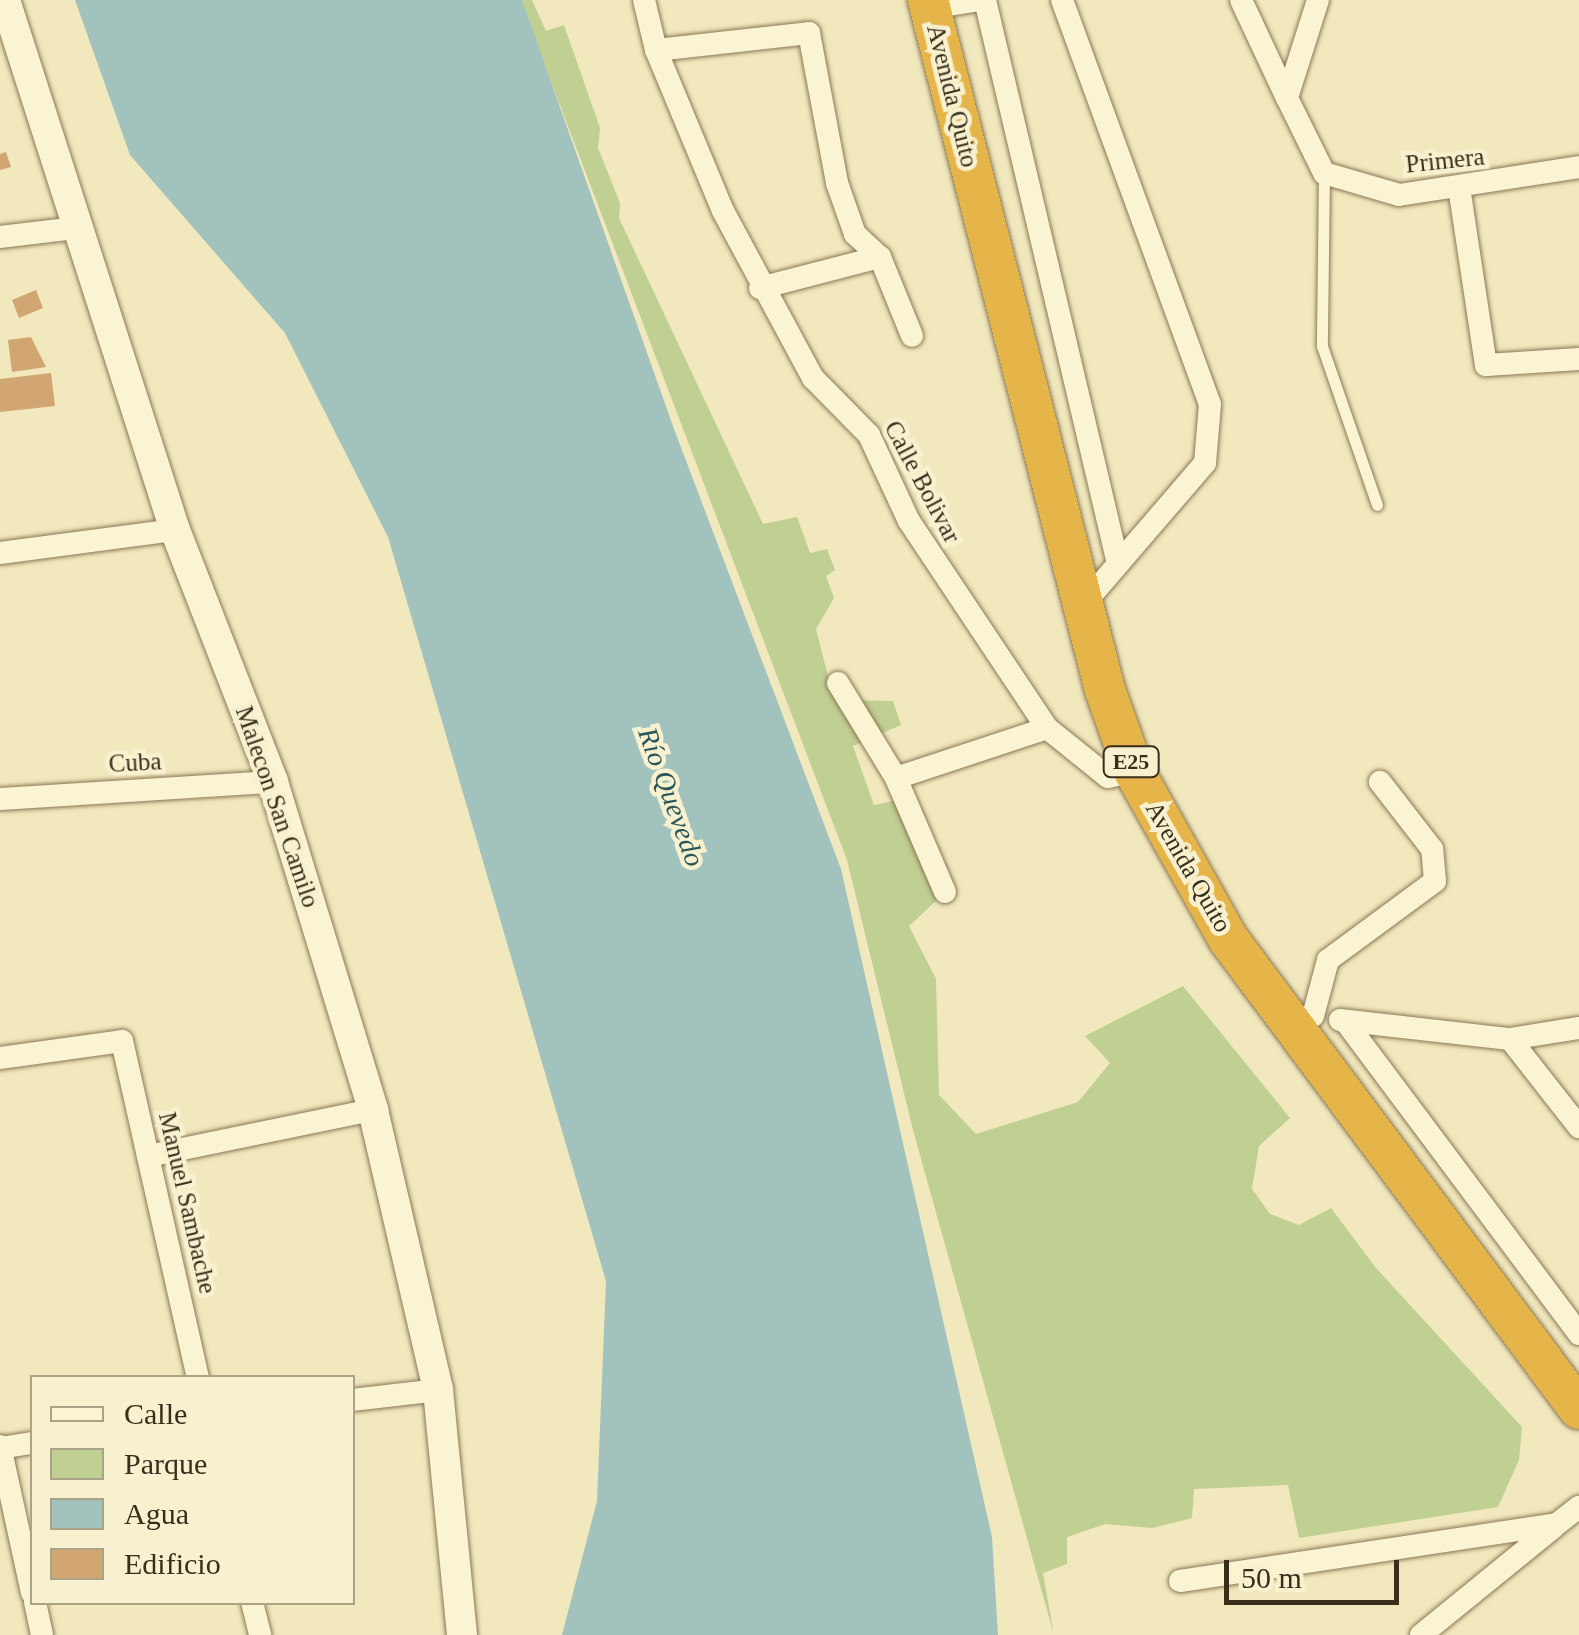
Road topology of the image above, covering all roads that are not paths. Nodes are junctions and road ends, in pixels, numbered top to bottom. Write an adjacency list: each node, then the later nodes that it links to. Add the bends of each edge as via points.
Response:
1 (5, 0): 13 (main road, Malecon San Camilo)
2 (644, 0): 8 (street, Calle Bolivar)
3 (982, 0): 7 (street); 22 (street)
4 (1062, 0): 22 (street, via 1210,404 1205,463)
5 (1241, 0): 9 (street)
6 (1318, 0): 9 (street)
7 (929, 4): 23 (highway, Avenida Quito / E25)
8 (656, 50): 15 (street, via 809,33 836,182 855,234); 16 (street, Calle Bolivar)
9 (1287, 98): 11 (street)
10 (1579, 167): 12 (street, Primera)
11 (1324, 173): 12 (street, Primera, via 1399,195); 19 (lane, via 1322,346)
12 (1459, 188): 18 (street, via 1486,365)
13 (76, 228): 14 (street); 20 (main road, Malecon San Camilo)
14 (0, 236)
15 (880, 257): 16 (street); 17 (street)
16 (760, 288): 25 (street, Calle Bolivar, via 813,378 870,435 917,535)
17 (912, 336)
18 (1579, 359)
19 (1377, 505)
20 (175, 530): 21 (street); 28 (main road, Malecon San Camilo)
21 (0, 552)
22 (1118, 564): 23 (street)
23 (1082, 606): 26 (highway, Avenida Quito / E25)
24 (838, 683): 27 (street)
25 (1047, 728): 26 (street, Calle Bolivar, via 1108,776); 27 (street)
26 (1134, 771): 33 (highway, Avenida Quito / E25, via 1181,863)
27 (896, 778): 31 (street)
28 (273, 782): 30 (street, Cuba); 37 (main road, Malecon San Camilo)
29 (1380, 782): 33 (street, via 1432,849 1435,881 1328,960)
30 (0, 799)
31 (945, 892)
32 (1345, 1021): 33 (street); 35 (street); 40 (street)
33 (1304, 1023): 44 (highway, Avenida Quito / E25)
34 (1579, 1028): 35 (street)
35 (1510, 1039): 38 (street)
36 (0, 1058): 39 (street, Manuel Sambache, via 122,1041)
37 (372, 1110): 39 (street); 42 (main road, Malecon San Camilo)
38 (1579, 1127)
39 (148, 1156): 41 (street, Manuel Sambache)
40 (1579, 1334)
41 (197, 1375)
42 (438, 1390): 43 (street); 55 (main road, Malecon San Camilo)
43 (355, 1400)
44 (1579, 1409)
45 (30, 1444): 46 (street)
46 (0, 1448): 50 (street)
47 (1579, 1507): 48 (street)
48 (1557, 1524): 49 (street); 56 (street)
49 (1180, 1581)
50 (30, 1583)
51 (36, 1605): 53 (street)
52 (253, 1605): 54 (street)
53 (42, 1635)
54 (260, 1635)
55 (462, 1635)
56 (1421, 1635)

